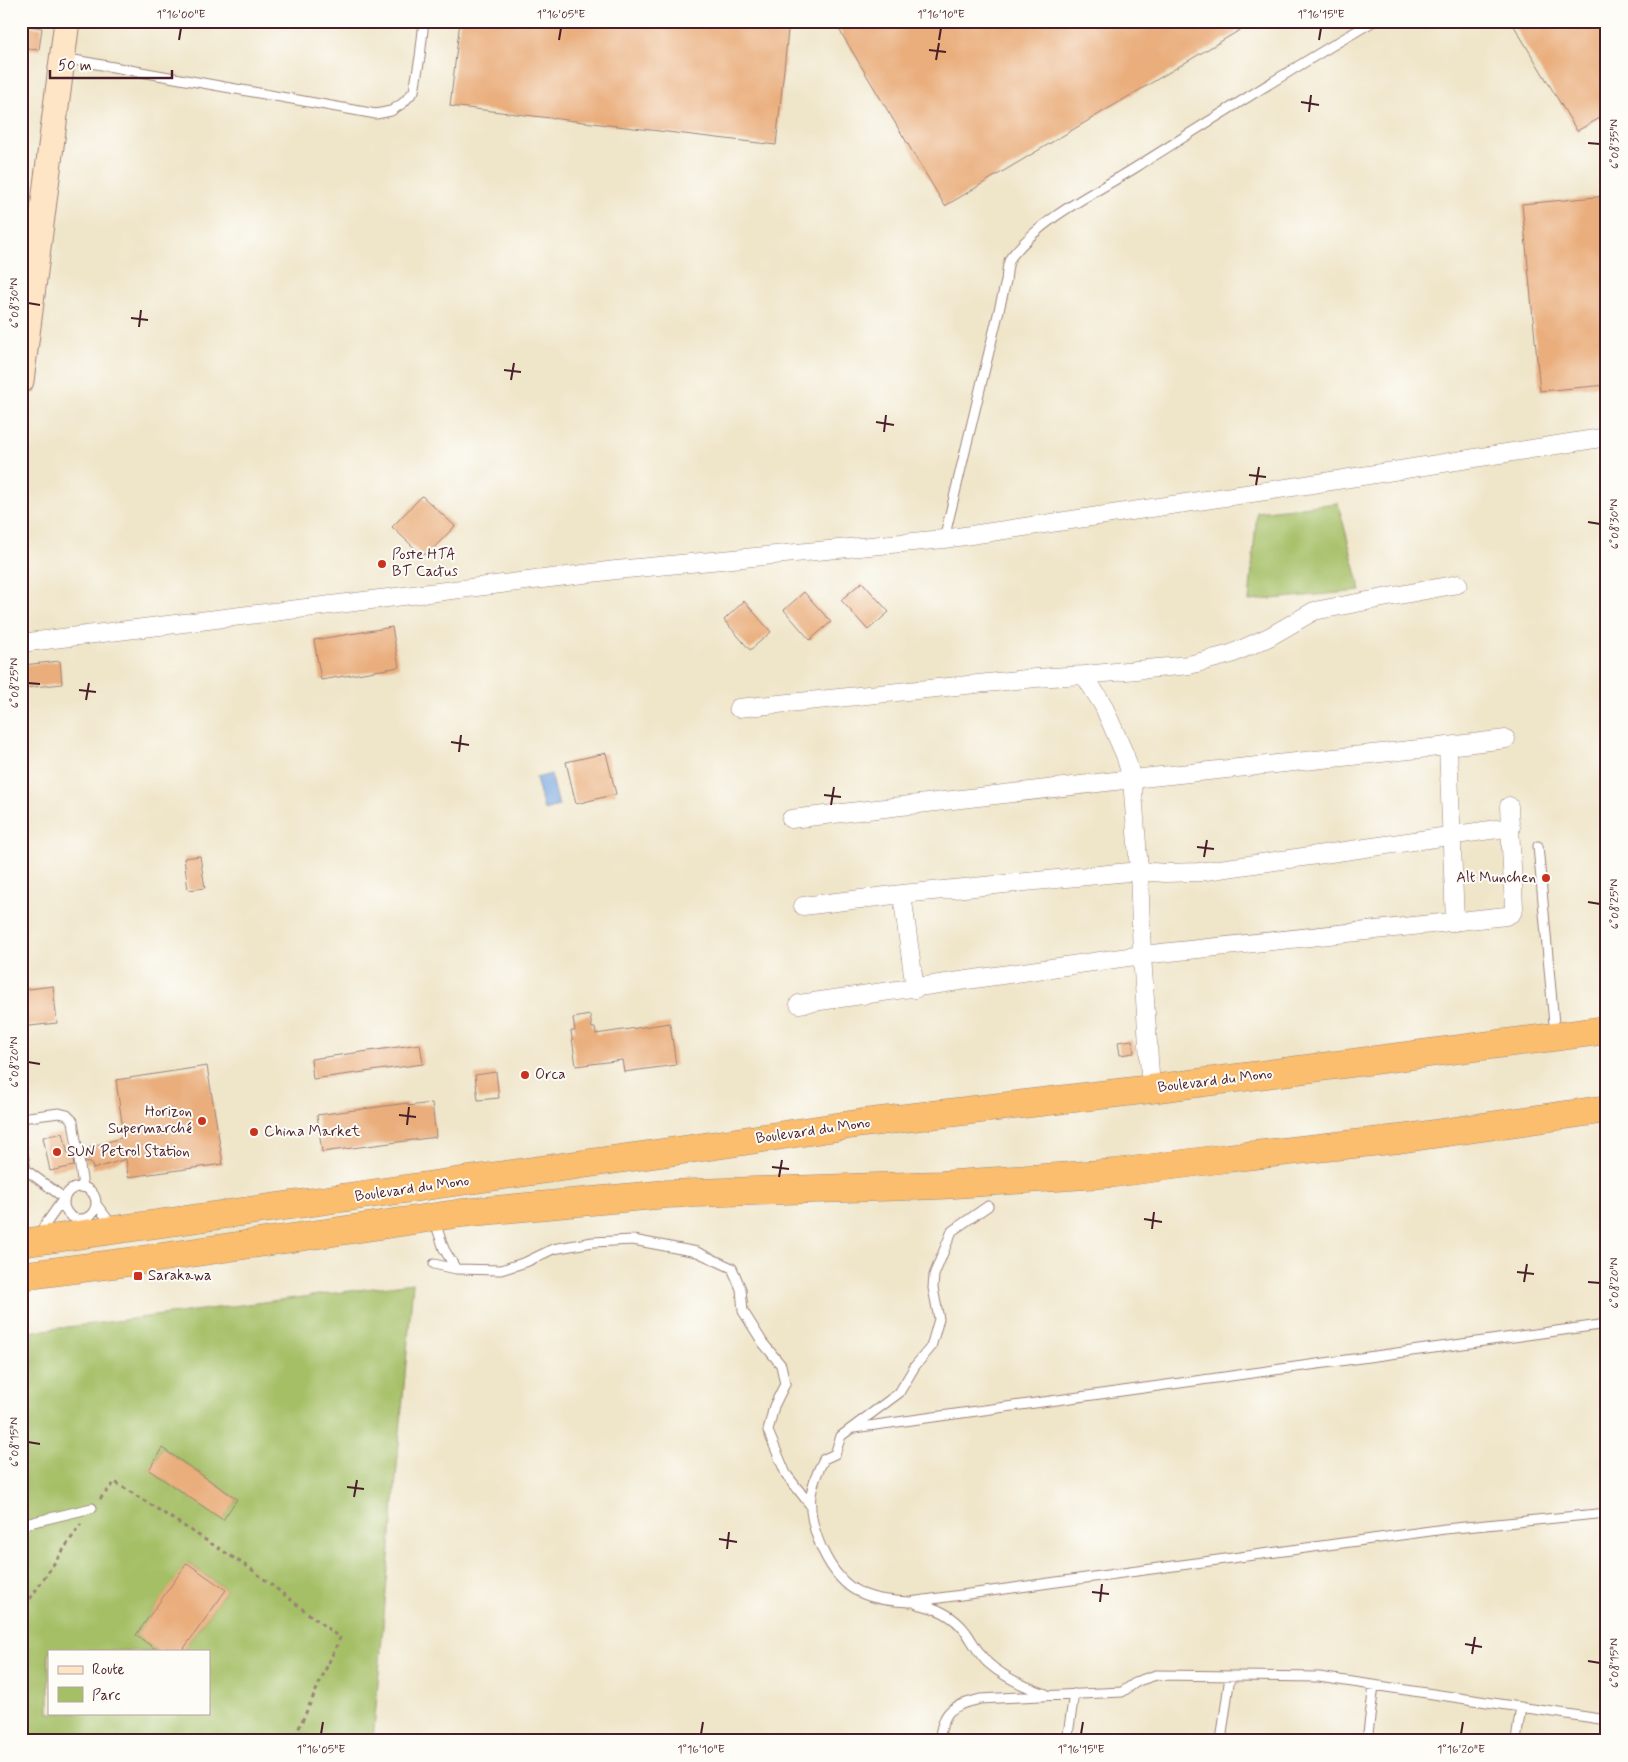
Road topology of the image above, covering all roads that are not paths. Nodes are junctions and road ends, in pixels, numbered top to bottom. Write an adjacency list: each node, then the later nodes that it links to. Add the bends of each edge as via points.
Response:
1 (67, 21): 4 (street)
2 (424, 21): 4 (lane, via 414,91 391,111 376,114)
3 (1374, 21): 8 (lane, via 1052,217 1010,258)
4 (63, 58): 5 (street)
5 (27, 275): 6 (street)
6 (21, 381)
7 (1607, 437): 8 (street)
8 (944, 539): 10 (street, via 616,570)
9 (1458, 584): 11 (street, via 1314,611 1231,654 1190,665)
10 (21, 643)
11 (1084, 675): 12 (street); 15 (street, via 1103,705)
12 (738, 708)
13 (1506, 738): 14 (street)
14 (1448, 746): 15 (street); 19 (street)
15 (1132, 779): 17 (street); 21 (street)
16 (1509, 806): 18 (street)
17 (791, 819)
18 (1511, 827): 19 (street); 24 (street, via 1512,913)
19 (1451, 836): 21 (street, via 1199,872); 24 (street)
20 (1538, 846): 29 (lane)
21 (1139, 871): 22 (street); 25 (street)
22 (902, 894): 23 (street); 26 (street)
23 (803, 906)
24 (1455, 922): 25 (street)
25 (1142, 956): 26 (street); 30 (street)
26 (915, 989): 27 (street)
27 (799, 1004)
28 (1607, 1030): 29 (highway, Boulevard du Mono)
29 (1555, 1036): 30 (highway, Boulevard du Mono)
30 (1151, 1089): 40 (highway, Boulevard du Mono, via 863,1124)
31 (1607, 1109): 39 (highway, Boulevard du Mono, via 1399,1140 1115,1173 940,1185 667,1194)
32 (21, 1118): 35 (lane, via 59,1113 73,1121)
33 (21, 1143): 34 (lane)
34 (24, 1170): 36 (lane)
35 (83, 1186): 36 (lane, via 71,1188); 37 (lane, via 93,1193)
36 (64, 1198): 37 (lane, via 64,1210 76,1219 88,1217); 41 (lane)
37 (96, 1204): 40 (lane)
38 (988, 1206): 46 (lane, via 952,1231 948,1240 934,1275 939,1319 931,1347 898,1393)
39 (434, 1218): 43 (lane, via 444,1249); 44 (highway, Boulevard du Mono)
40 (117, 1231): 41 (highway, Boulevard du Mono)
41 (27, 1242)
42 (434, 1264): 43 (lane)
43 (456, 1269): 47 (lane, via 501,1270 553,1250 592,1242 632,1240 697,1252 732,1268 741,1289 743,1310 781,1365 785,1384 774,1406 768,1431 786,1474)
44 (21, 1276)
45 (1607, 1324): 46 (lane)
46 (853, 1428): 47 (lane, via 841,1436 835,1454 821,1464 813,1484)
47 (811, 1506): 51 (lane, via 822,1550 845,1581 865,1594 889,1601)
48 (92, 1508): 50 (lane)
49 (1607, 1513): 51 (lane, via 1445,1529)
50 (21, 1525)
51 (910, 1602): 55 (lane, via 936,1608 948,1615 965,1631 987,1662 1023,1686)
52 (1230, 1676): 53 (lane, via 1319,1677); 54 (lane, via 1156,1675 1138,1681 1122,1692); 60 (lane)
53 (1374, 1685): 56 (lane); 61 (lane)
54 (1074, 1694): 55 (lane); 59 (lane)
55 (1050, 1695): 58 (lane, via 962,1703 950,1710 943,1720)
56 (1521, 1707): 57 (lane); 62 (lane)
57 (1607, 1720)
58 (940, 1741)
59 (1067, 1741)
60 (1221, 1741)
61 (1367, 1741)
62 (1516, 1741)

